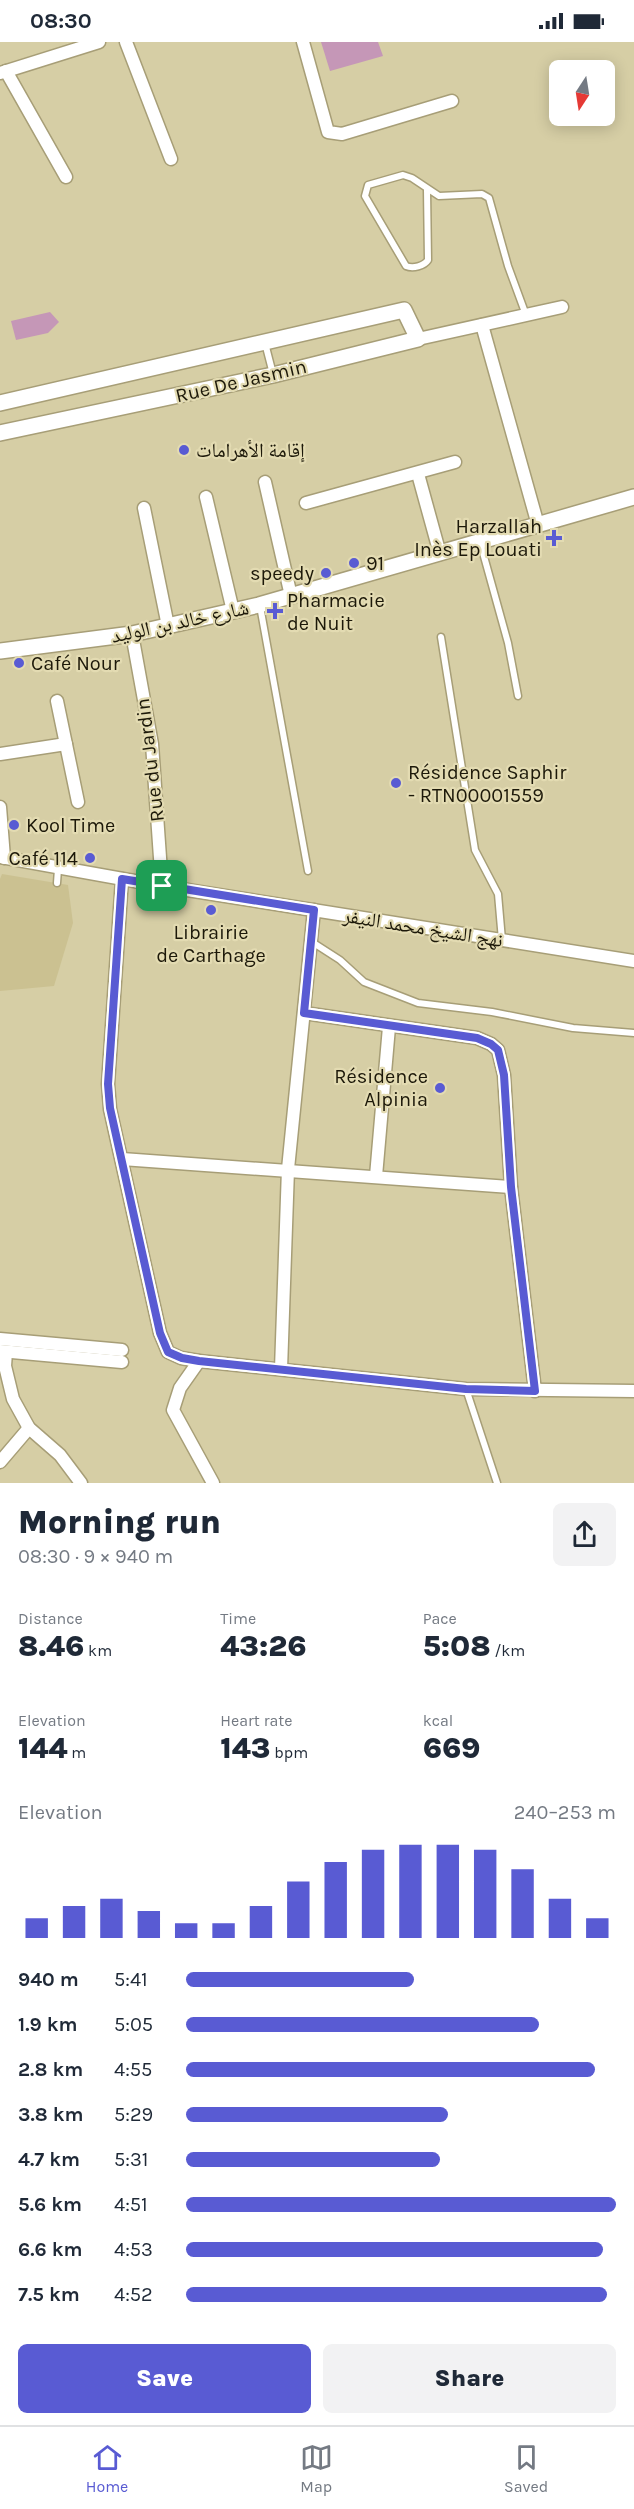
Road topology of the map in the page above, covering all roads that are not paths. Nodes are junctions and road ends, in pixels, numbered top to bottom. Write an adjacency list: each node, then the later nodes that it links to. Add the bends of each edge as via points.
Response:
1 (99, 42): 4 (street)
2 (126, 42): 6 (street)
3 (303, 42): 5 (street, via 328,132 342,134)
4 (3, 72): 7 (street)
5 (452, 101)
6 (171, 159)
7 (66, 177)
8 (427, 190): 8 (lane, via 428,260 411,268 406,266 365,196 366,191 368,185 403,176); 10 (lane, via 439,196 482,194 489,198)
9 (562, 308): 10 (street, Rue De Jasmin)
10 (526, 315): 11 (street, Rue De Jasmin)
11 (482, 326): 12 (street, Rue De Jasmin); 24 (street)
12 (418, 339): 13 (street, Rue De Jasmin, via 404,310); 14 (street, Rue De Jasmin)
13 (265, 343): 14 (lane); 15 (street, Rue De Jasmin)
14 (273, 375): 16 (street, Rue De Jasmin)
15 (0, 402)
16 (0, 433)
17 (455, 462): 18 (street)
18 (418, 474): 22 (street); 26 (street)
19 (265, 482): 27 (street)
20 (206, 496): 29 (street)
21 (634, 497): 24 (street, شارع خالد بن الوليد)
22 (306, 503)
23 (144, 508): 30 (street)
24 (538, 525): 25 (street, شارع خالد بن الوليد)
25 (480, 542): 26 (street, شارع خالد بن الوليد); 34 (lane)
26 (440, 554): 27 (street, شارع خالد بن الوليد)
27 (291, 596): 28 (street, شارع خالد بن الوليد)
28 (259, 605): 29 (street, شارع خالد بن الوليد); 42 (lane)
29 (233, 611): 30 (street, شارع خالد بن الوليد)
30 (168, 626): 31 (street, شارع خالد بن الوليد)
31 (132, 634): 33 (street, شارع خالد بن الوليد); 45 (street, Rue du Jardin, via 152,744)
32 (441, 637): 48 (lane, via 475,850 498,894)
33 (1, 647)
34 (518, 696)
35 (57, 701): 36 (street)
36 (66, 744): 37 (street); 38 (street)
37 (0, 754)
38 (78, 802)
39 (0, 807): 40 (street)
40 (1, 861): 41 (street, نهج الشيخ محمد النيفر)
41 (58, 868): 43 (street, نهج الشيخ محمد النيفر); 44 (lane)
42 (308, 872)
43 (122, 879): 45 (street, نهج الشيخ محمد النيفر); 53 (street, via 108,1084)
44 (57, 883)
45 (162, 886): 46 (street, نهج الشيخ محمد النيفر)
46 (314, 910): 47 (street); 48 (street, نهج الشيخ محمد النيفر)
47 (311, 941): 50 (street); 52 (lane, via 364,982 418,1003 573,1028)
48 (502, 941): 49 (street, نهج الشيخ محمد النيفر)
49 (634, 961)
50 (304, 1013): 51 (street); 54 (street)
51 (389, 1027): 55 (street); 56 (street, via 477,1038 498,1050 504,1075)
52 (634, 1033)
53 (122, 1159): 54 (street); 59 (street, via 160,1333 168,1352)
54 (288, 1169): 55 (street); 60 (street)
55 (376, 1176): 56 (street)
56 (511, 1187): 62 (street)
57 (0, 1339): 58 (street, via 122,1356)
58 (3, 1352): 64 (street, via 13,1400)
59 (199, 1361): 60 (street); 67 (street, via 180,1388 173,1410)
60 (281, 1369): 61 (street)
61 (466, 1389): 62 (street); 68 (lane)
62 (535, 1391): 63 (street)
63 (634, 1391)
64 (30, 1428): 65 (street); 66 (street, via 60,1455)
65 (0, 1462)
66 (81, 1483)
67 (213, 1483)
68 (497, 1483)

